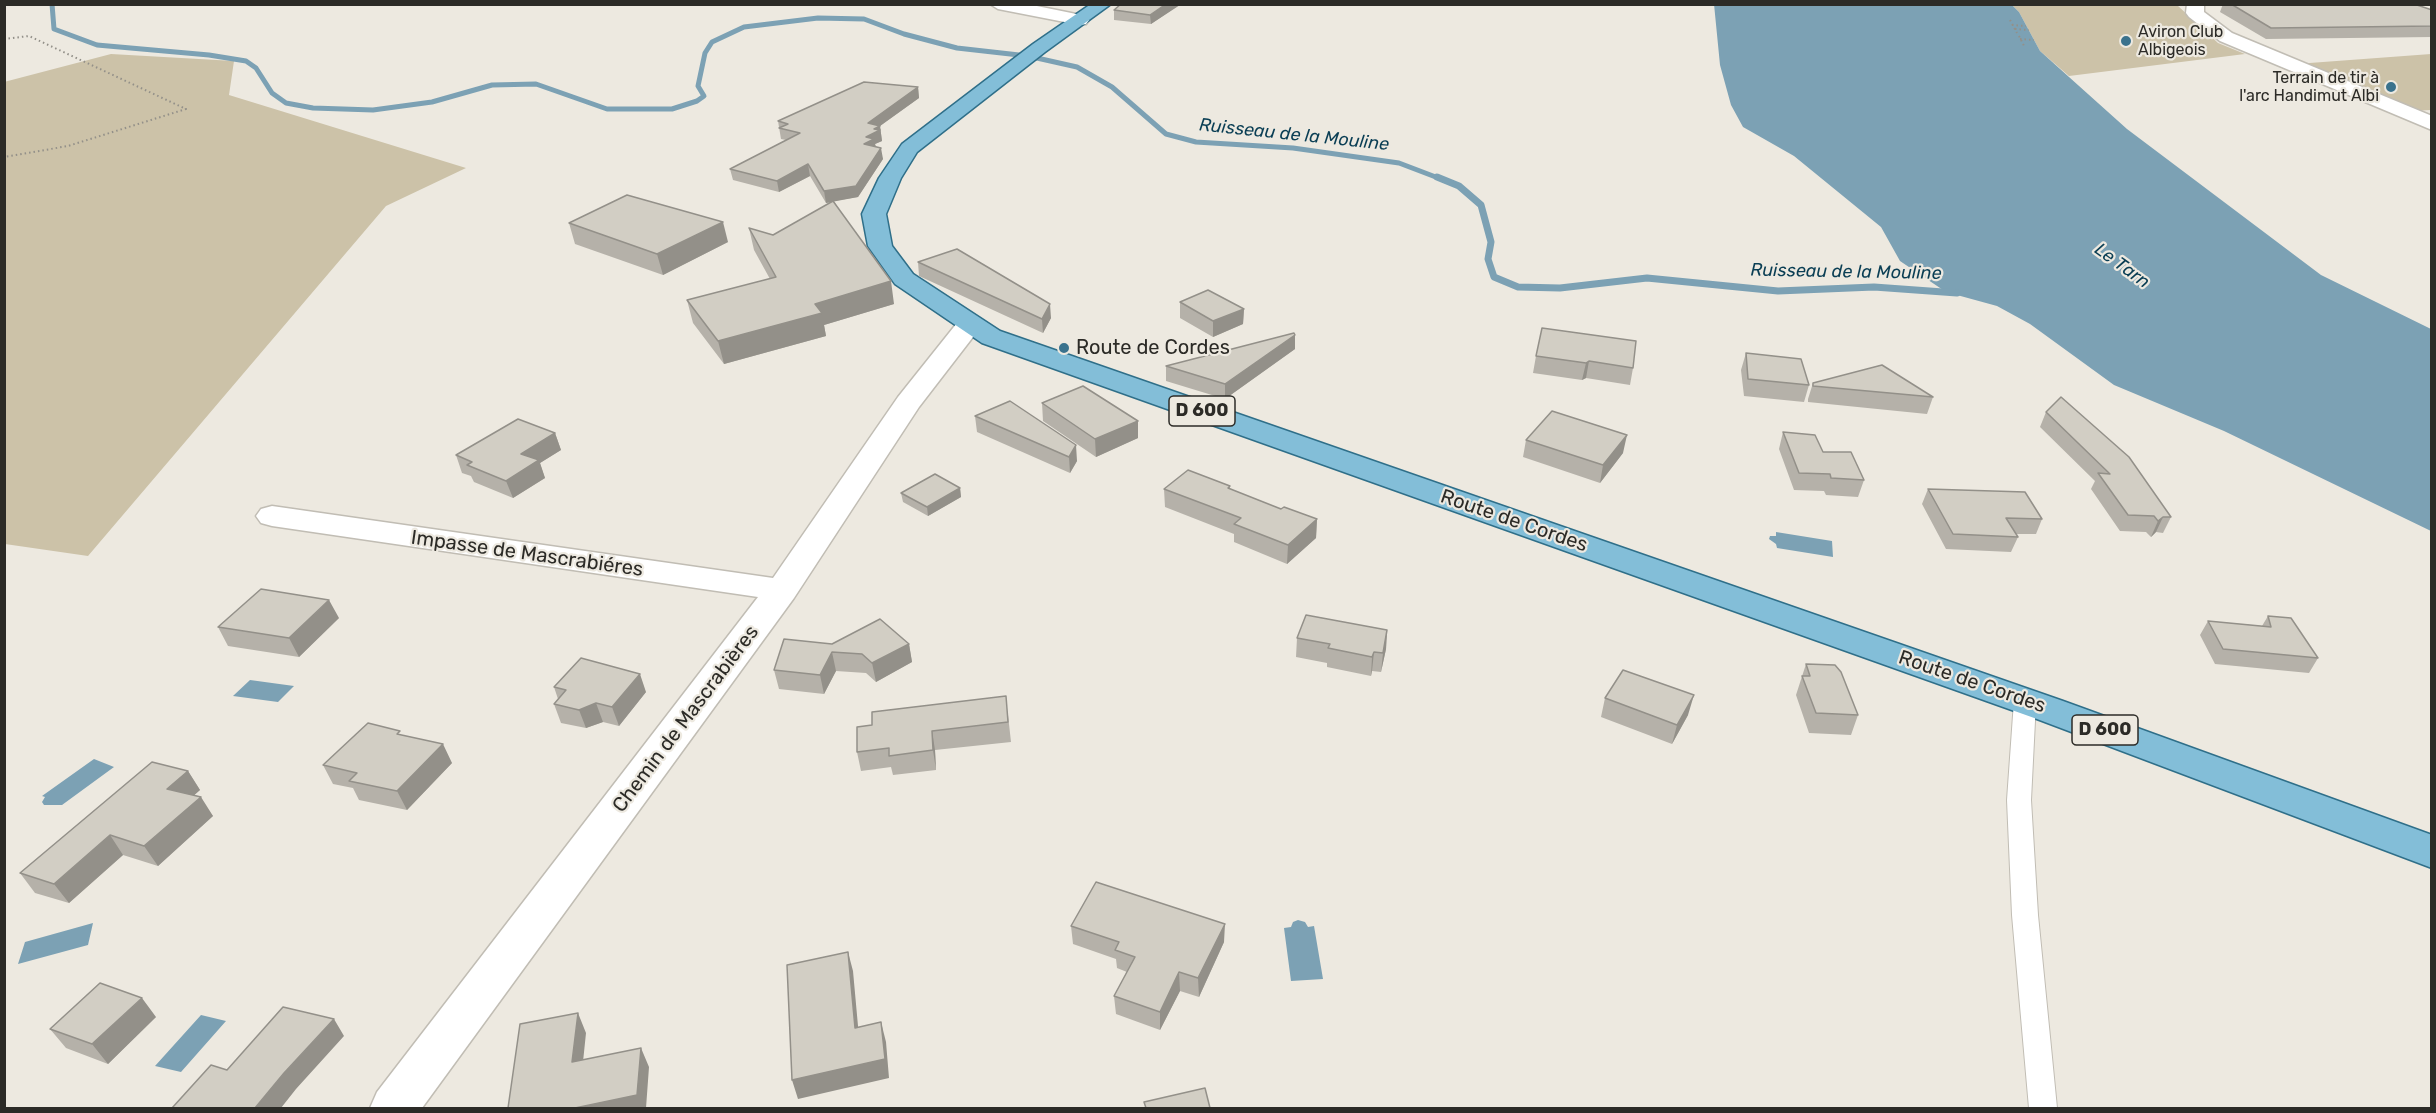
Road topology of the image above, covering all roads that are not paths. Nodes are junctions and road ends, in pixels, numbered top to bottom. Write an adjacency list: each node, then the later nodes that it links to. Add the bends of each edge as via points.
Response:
1 (998, 4): 4 (street)
2 (1103, 4): 4 (main road, Route de Cordes / D 600)
3 (2196, 4): 5 (street, via 2195,13 2226,37)
4 (1080, 20): 6 (main road, Route de Cordes / D 600, via 909,148 874,214 880,246 904,279)
5 (2432, 124)
6 (970, 324): 8 (street, Chemin de Mascrabières, via 908,403); 9 (main road, Route de Cordes / D 600, via 1002,341)
7 (272, 516): 8 (street, Impasse de Mascrabiéres)
8 (782, 590): 11 (street, Chemin de Mascrabières)
9 (2025, 701): 10 (main road, Route de Cordes / D 600); 12 (lane, via 2019,800)
10 (2432, 852)
11 (394, 1108)
12 (2043, 1108)

